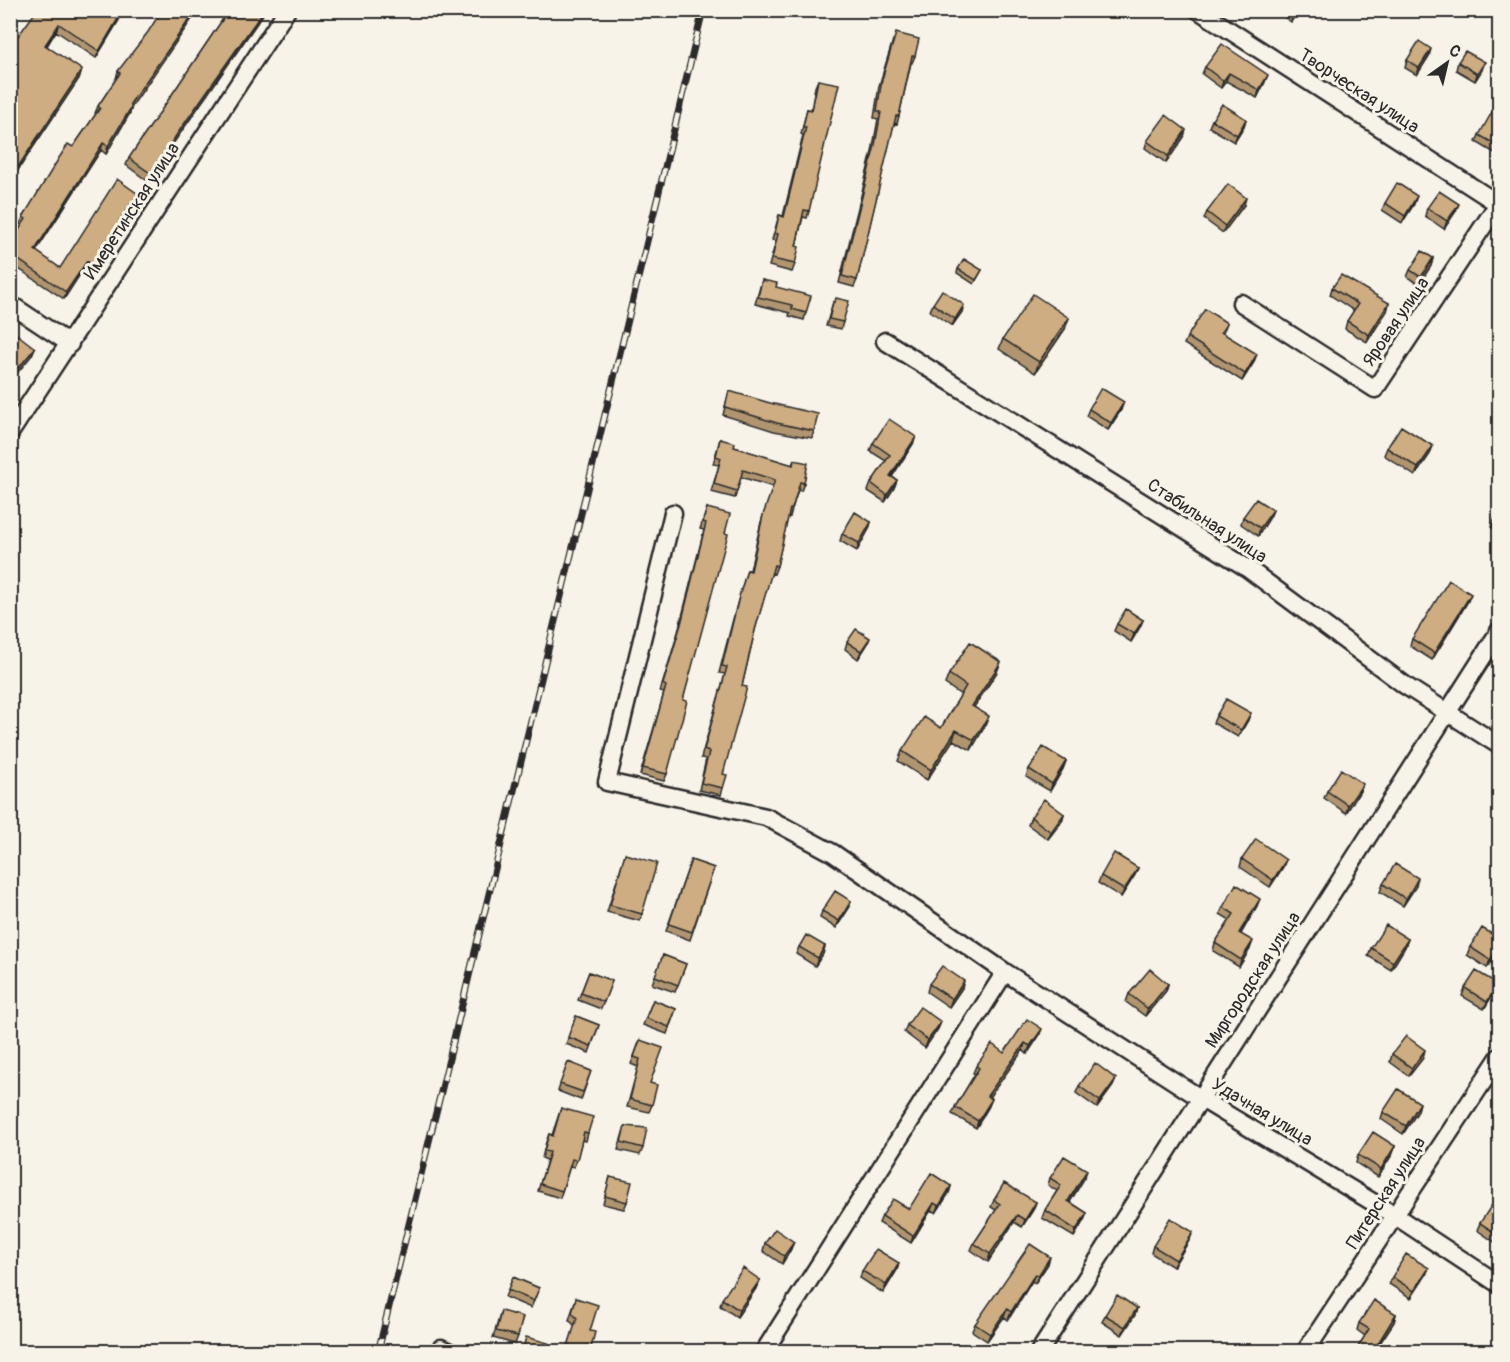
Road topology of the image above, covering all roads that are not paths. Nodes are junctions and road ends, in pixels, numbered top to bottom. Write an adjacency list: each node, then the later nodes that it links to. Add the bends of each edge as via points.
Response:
1 (287, 10): 7 (street, Имеретинская улица)
2 (1198, 10): 3 (street, Творческая улица)
3 (1499, 204): 4 (street, Яровая улица, via 1375,389)
4 (1241, 303)
5 (10, 304): 7 (street)
6 (885, 341): 11 (street, Стабильная улица, via 1247,568)
7 (70, 344): 8 (street, Имеретинская улица)
8 (10, 433)
9 (673, 513): 13 (street, Удачная улица, via 607,782 766,817 833,853)
10 (1500, 630): 11 (street, Миргородская улица)
11 (1448, 713): 12 (street, Стабильная улица); 15 (street, Миргородская улица)
12 (1500, 746)
13 (1005, 972): 15 (street, Удачная улица); 18 (street, via 765,1350)
14 (1500, 1056): 16 (street, Питерская улица)
15 (1200, 1098): 16 (street, Удачная улица); 19 (street, Миргородская улица)
16 (1394, 1215): 17 (street, Удачная улица); 20 (street, Питерская улица)
17 (1500, 1285)
18 (768, 1352)
19 (1039, 1352)
20 (1305, 1352)

